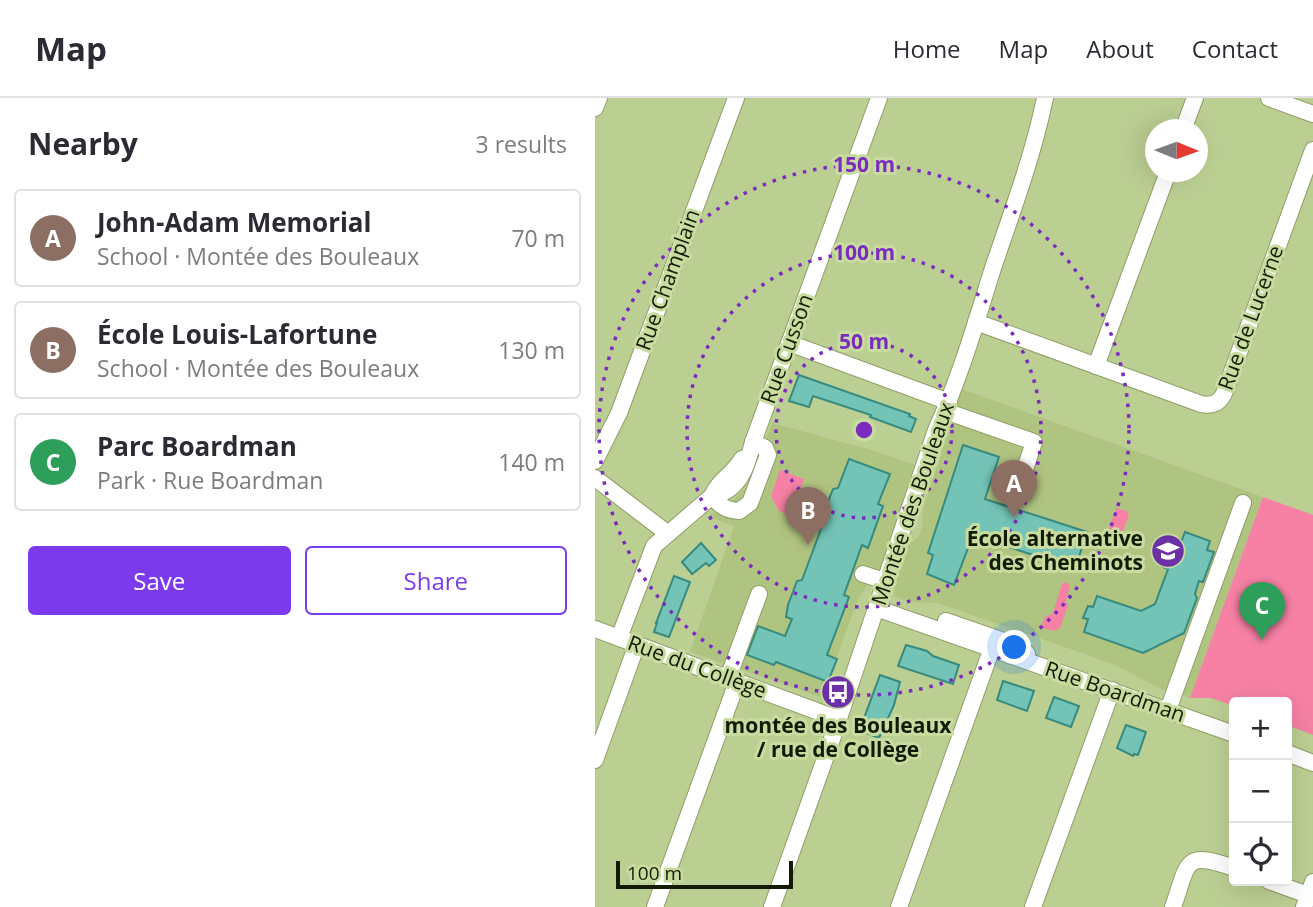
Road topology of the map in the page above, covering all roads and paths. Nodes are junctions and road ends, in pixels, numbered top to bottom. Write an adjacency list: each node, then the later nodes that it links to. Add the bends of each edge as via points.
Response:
1 (599, 98): 8 (street)
2 (736, 98): 18 (street, Rue Champlain, via 619,413)
3 (879, 98): 14 (street, Rue Cusson)
4 (1045, 98): 13 (street, Montée des Bouleaux)
5 (1195, 98): 10 (street)
6 (1269, 98): 7 (street)
7 (1293, 102): 9 (street)
8 (595, 108)
9 (1313, 114)
10 (1187, 119)
11 (1313, 150): 15 (street, Rue de Lucerne, via 1221,399 1201,404)
12 (1164, 182): 15 (street)
13 (976, 322): 15 (street, Rue de Lucerne); 16 (street, Montée des Bouleaux)
14 (789, 343): 16 (street); 17 (street, Rue Cusson)
15 (1096, 366)
16 (947, 406): 21 (street, via 1034,442); 25 (street, Montée des Bouleaux)
17 (753, 442): 20 (street, Rue Cusson, via 740,478); 20 (street, via 768,452 750,503 739,511 727,509)
18 (595, 461)
19 (595, 478): 23 (street)
20 (712, 496): 23 (street, Rue Cusson)
21 (1015, 499)
22 (1243, 502): 36 (street)
23 (667, 533): 30 (street, Rue Cusson, via 651,551)
24 (863, 574): 25 (street)
25 (885, 582): 27 (street, Montée des Bouleaux)
26 (759, 594): 34 (street)
27 (876, 608): 28 (street, Rue Boardman); 37 (street, Montée des Bouleaux)
28 (920, 623): 32 (street, Rue Boardman); 33 (street, via 936,617 1012,643 1026,651)
29 (595, 629): 30 (street, Rue du Collège)
30 (619, 638): 31 (street, Rue du Collège)
31 (637, 644): 34 (street, Rue du Collège); 40 (street)
32 (992, 649): 33 (street, Rue Boardman); 47 (street)
33 (1025, 660): 35 (street, Rue Boardman)
34 (733, 680): 37 (street, Rue du Collège); 45 (street)
35 (1112, 690): 36 (street, Rue Boardman); 48 (street)
36 (1168, 710): 38 (street, Rue Boardman)
37 (838, 719): 46 (street, Montée des Bouleaux)
38 (1229, 732)
39 (1292, 754): 41 (street)
40 (595, 760)
41 (1312, 760)
42 (1229, 866): 49 (street, via 1205,858 1194,860)
43 (1283, 886): 44 (street)
44 (1308, 895)
45 (655, 907)
46 (772, 907)
47 (899, 907)
48 (1033, 907)
49 (1173, 907)

